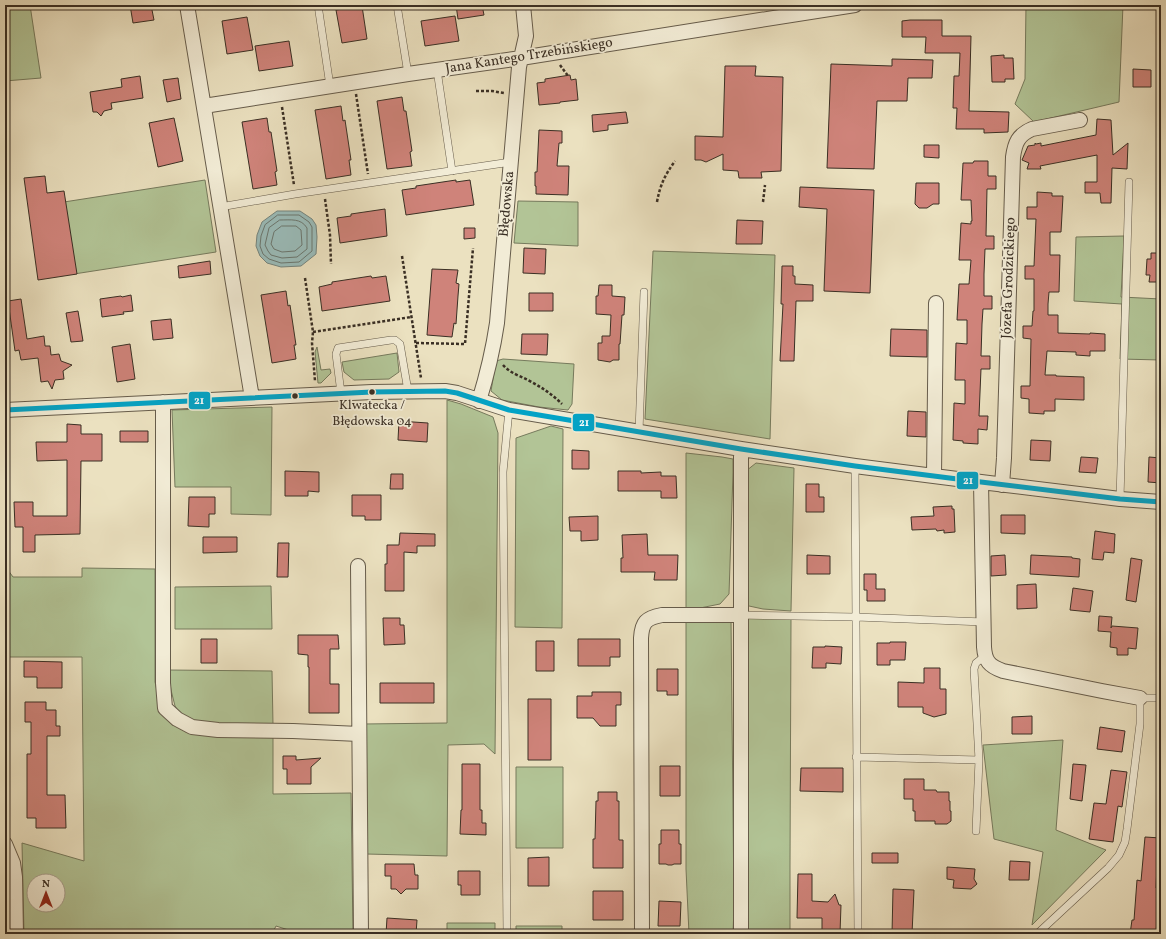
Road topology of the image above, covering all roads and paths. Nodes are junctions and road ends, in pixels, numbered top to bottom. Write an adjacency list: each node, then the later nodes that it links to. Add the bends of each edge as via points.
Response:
1 (187, 5): 14 (street)
2 (318, 5): 9 (lane)
3 (397, 5): 8 (lane)
4 (523, 5): 6 (street, Błędowska, via 526,36)
5 (855, 5): 6 (street, Jana Kantego Trzebińskiego)
6 (521, 58): 7 (street, Jana Kantego Trzebińskiego); 12 (street, Błędowska)
7 (437, 70): 8 (street, Jana Kantego Trzebińskiego); 18 (lane)
8 (408, 74): 9 (street, Jana Kantego Trzebińskiego)
9 (330, 86): 14 (street, Jana Kantego Trzebińskiego)
10 (355, 91): 20 (path)
11 (476, 92): 12 (path)
12 (516, 95): 17 (street, Błędowska)
13 (282, 102): 23 (path)
14 (204, 106): 26 (street)
15 (1080, 120): 52 (street, Józefa Grodzickiego, via 1032,129 1019,138 1015,147)
16 (675, 161): 24 (path, via 662,181)
17 (511, 162): 18 (lane); 36 (street, Błędowska)
18 (452, 171): 20 (lane)
19 (1129, 182): 53 (lane)
20 (369, 183): 22 (lane)
21 (765, 185): 25 (path)
22 (324, 190): 23 (lane); 29 (path)
23 (295, 194): 26 (lane)
24 (657, 202)
25 (763, 202)
26 (220, 207): 41 (street)
27 (473, 248): 35 (path, via 465,344)
28 (402, 256): 33 (path)
29 (331, 264)
30 (305, 278): 34 (path)
31 (644, 292): 47 (lane)
32 (936, 303): 50 (street)
33 (412, 316): 34 (path); 35 (path)
34 (313, 332): 37 (path)
35 (416, 343): 38 (path)
36 (493, 350): 42 (street, Błędowska); 46 (path, via 506,368 541,387)
37 (315, 384)
38 (423, 390): 39 (street); 42 (street, via 457,393)
39 (408, 391): 40 (street); 40 (lane, via 401,346 396,340 391,340 338,348 336,354)
40 (340, 393): 41 (street)
41 (252, 398): 43 (street)
42 (479, 401): 45 (street)
43 (163, 402): 44 (street); 62 (street, via 165,708 177,719 192,727)
44 (5, 410)
45 (509, 410): 46 (street); 69 (lane, via 503,472)
46 (578, 422): 47 (street)
47 (638, 432): 48 (street)
48 (741, 449): 49 (street); 56 (street)
49 (855, 466): 50 (street); 57 (lane)
50 (934, 475): 51 (street)
51 (981, 482): 52 (street); 58 (street)
52 (1002, 485): 53 (street)
53 (1120, 499): 54 (street)
54 (1161, 502)
55 (358, 566): 62 (street)
56 (740, 615): 57 (lane); 70 (street, via 662,615 645,621 642,629); 71 (street)
57 (856, 617): 58 (lane); 63 (lane)
58 (984, 622): 59 (street)
59 (985, 656): 60 (street, via 989,664 1003,671); 64 (lane, via 976,663 974,669)
60 (1140, 698): 61 (lane); 73 (lane, via 1140,724 1125,842 1119,855 1108,868)
61 (1161, 698)
62 (359, 734): 68 (street)
63 (856, 757): 64 (lane); 72 (lane)
64 (979, 760): 65 (lane)
65 (976, 831)
66 (5, 844): 67 (street, via 13,863 15,877)
67 (16, 934)
68 (361, 934)
69 (507, 934)
70 (642, 934)
71 (741, 934)
72 (858, 934)
73 (1037, 934)

